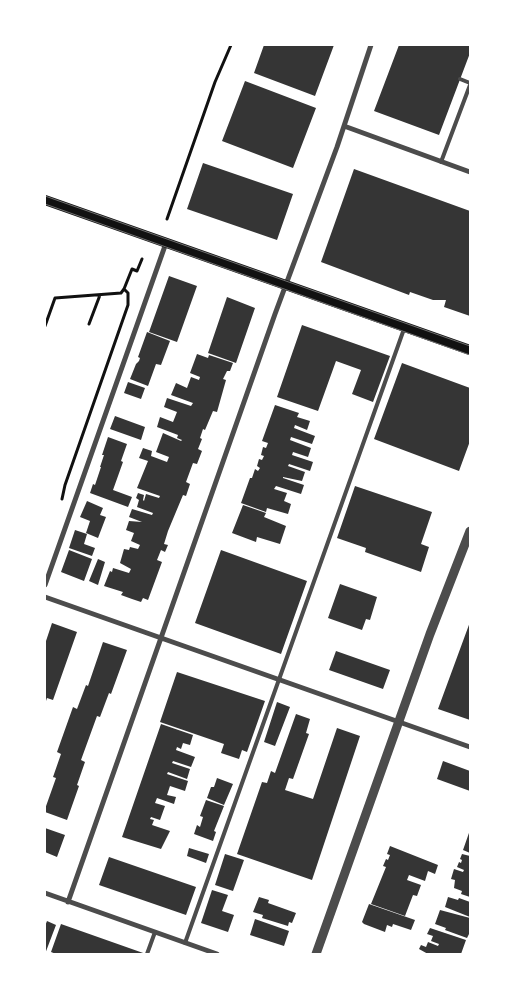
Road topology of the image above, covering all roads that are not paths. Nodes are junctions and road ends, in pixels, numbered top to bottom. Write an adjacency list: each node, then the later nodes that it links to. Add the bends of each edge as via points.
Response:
1 (372, 45): 4 (street)
2 (460, 79): 3 (lane)
3 (470, 84): 5 (lane)
4 (344, 126): 5 (street); 9 (street)
5 (442, 162): 6 (street)
6 (470, 172)
7 (45, 200): 8 (main road)
8 (166, 243): 9 (main road); 13 (street)
9 (286, 285): 10 (main road); 15 (street)
10 (404, 327): 11 (main road); 16 (lane)
11 (470, 350)
12 (470, 531): 17 (street)
13 (45, 585)
14 (45, 596): 15 (street)
15 (162, 638): 16 (street); 20 (street)
16 (278, 680): 17 (street); 22 (lane)
17 (399, 722): 18 (street); 25 (street)
18 (470, 747)
19 (45, 893): 20 (street)
20 (68, 902): 21 (street)
21 (155, 932): 22 (street); 23 (lane)
22 (185, 943): 24 (street)
23 (147, 954)
24 (217, 954)
25 (316, 954)

